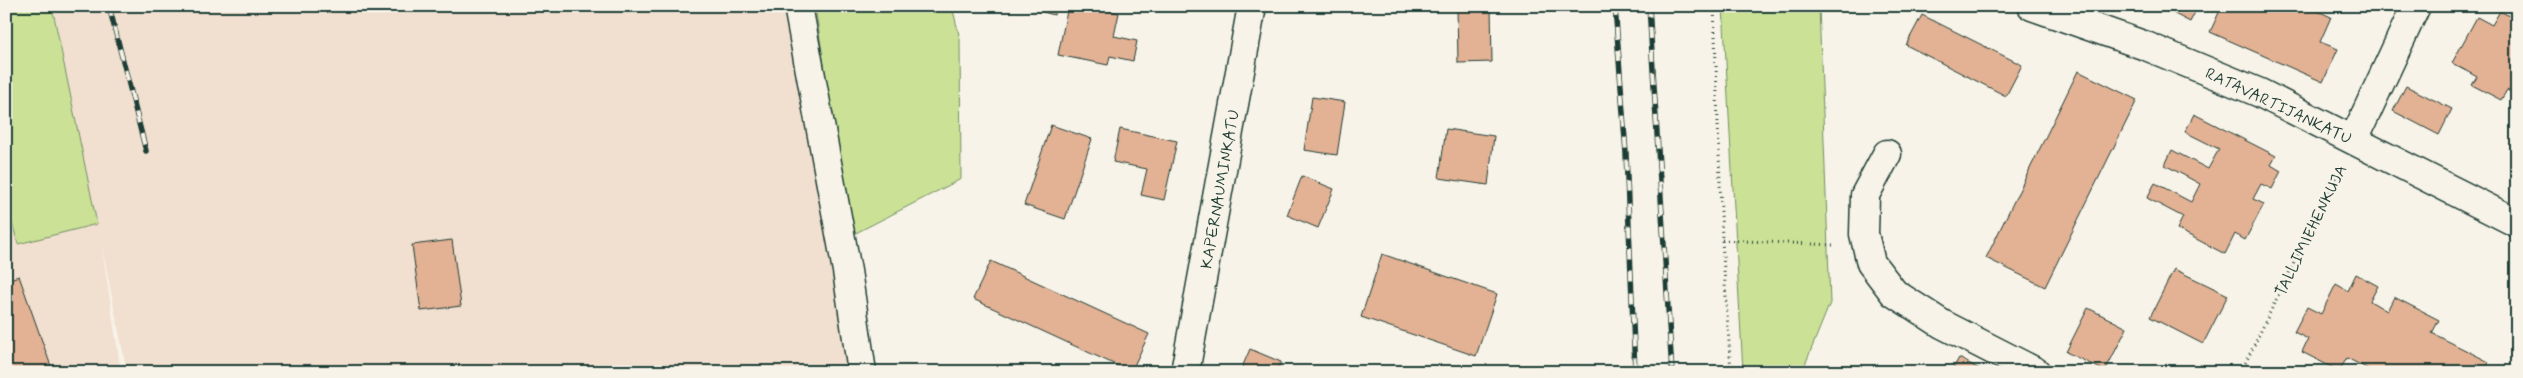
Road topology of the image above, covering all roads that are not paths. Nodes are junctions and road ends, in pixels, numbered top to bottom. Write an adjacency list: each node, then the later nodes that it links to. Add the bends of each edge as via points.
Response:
1 (798, 6): 8 (street)
2 (1252, 6): 9 (street, KAPERNAUMINKATU)
3 (2032, 6): 5 (street, RATAVARTIJANKATU, via 2154,49 2260,93)
4 (2416, 6): 5 (street)
5 (2354, 139): 7 (street, RATAVARTIJANKATU)
6 (1886, 154): 10 (street, via 1865,195 1864,234 1871,263 1894,293 1942,324)
7 (2517, 224)
8 (862, 372)
9 (1185, 372)
10 (2036, 372)

